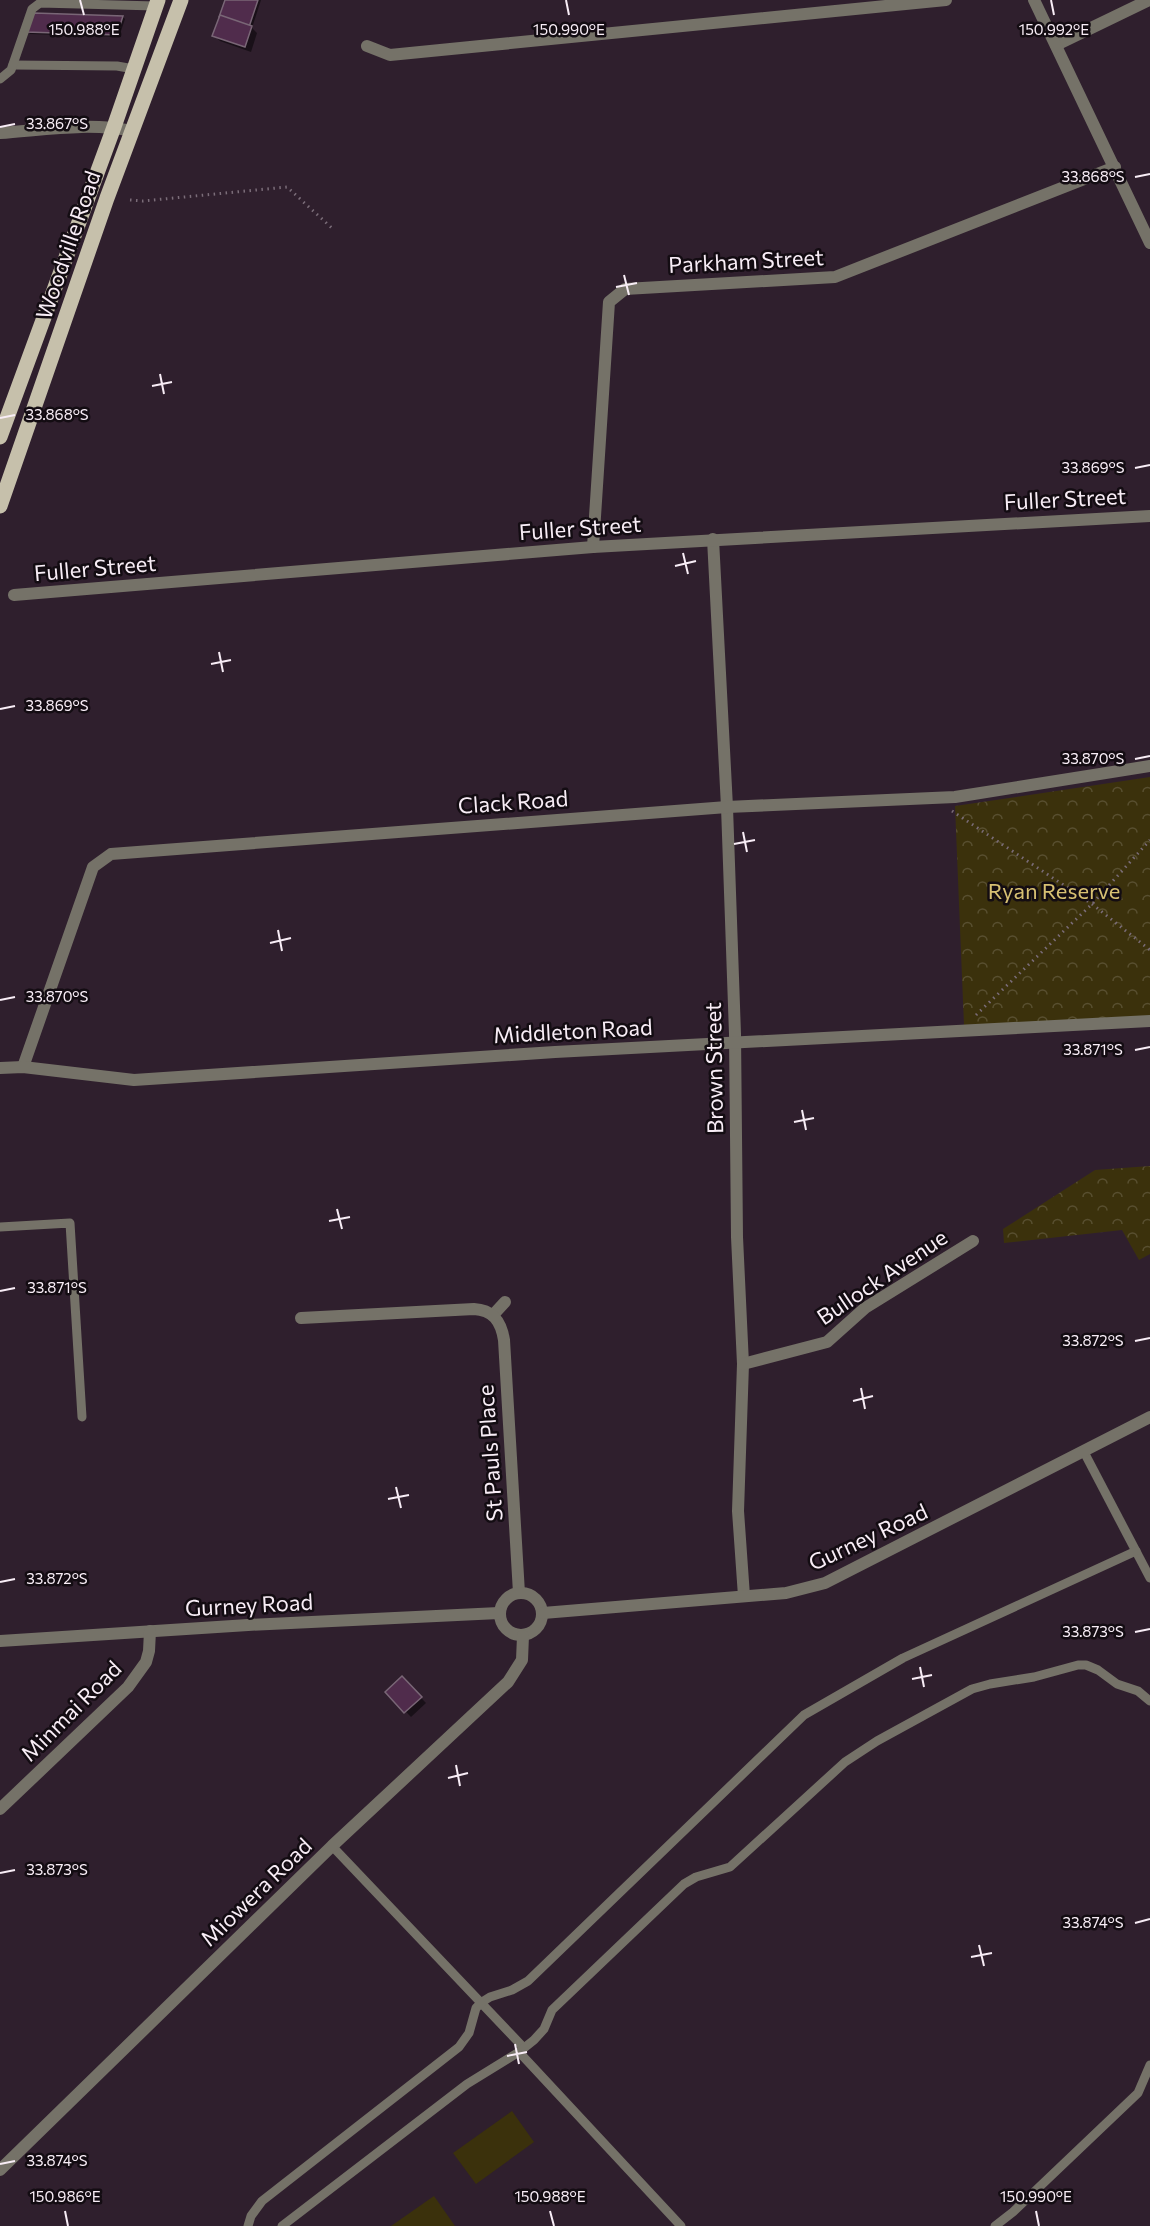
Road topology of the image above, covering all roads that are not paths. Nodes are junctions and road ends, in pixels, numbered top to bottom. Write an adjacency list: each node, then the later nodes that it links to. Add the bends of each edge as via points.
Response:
1 (182, 0): 12 (main road, Woodville Road)
2 (946, 0): 7 (street, via 390,55)
3 (1034, 0): 6 (street)
4 (1149, 0): 6 (street)
5 (157, 3): 8 (lane, via 35,5); 9 (main road, Woodville Road)
6 (1056, 45): 14 (street)
7 (367, 46)
8 (13, 65): 9 (lane); 10 (lane)
9 (134, 69): 11 (main road, Woodville Road)
10 (0, 79)
11 (114, 128): 12 (street); 13 (street); 16 (main road, Woodville Road)
12 (132, 131): 17 (main road, Woodville Road)
13 (0, 133)
14 (1114, 167): 15 (street); 20 (street, Parkham Street, via 835,277 625,289 609,302)
15 (1150, 243)
16 (0, 437)
17 (0, 506)
18 (1150, 516): 19 (street, Fuller Street)
19 (713, 539): 20 (street, Fuller Street); 23 (street, Brown Street)
20 (593, 547): 21 (street, Fuller Street)
21 (14, 595)
22 (1150, 766): 23 (street, Clack Road, via 955,797)
23 (727, 807): 25 (street, Brown Street); 26 (street, Clack Road, via 111,854 93,867)
24 (1150, 1021): 25 (street, Middleton Road)
25 (735, 1043): 26 (street, Middleton Road, via 134,1080); 33 (street, Brown Street)
26 (23, 1067): 27 (street, Middleton Road)
27 (0, 1068)
28 (0, 1227): 34 (lane, via 70,1223)
29 (973, 1241): 33 (street, Bullock Avenue, via 865,1308 827,1342)
30 (505, 1302): 31 (street)
31 (493, 1315): 32 (street, via 474,1309); 39 (street, St Pauls Place, via 503,1329)
32 (301, 1318)
33 (743, 1364): 40 (street, Brown Street, via 738,1511)
34 (82, 1417)
35 (1150, 1418): 36 (street, Gurney Road)
36 (1084, 1452): 37 (lane); 40 (street, Gurney Road, via 825,1583 786,1593)
37 (1136, 1551): 38 (lane); 49 (lane, via 903,1658 804,1714 528,1981)
38 (1150, 1578)
39 (519, 1593): 41 (street, via 503,1602); 42 (street, via 532,1596)
40 (744, 1596): 42 (street, Gurney Road)
41 (500, 1613): 43 (street, Gurney Road); 44 (street, via 503,1627)
42 (543, 1613): 44 (street, via 540,1626)
43 (150, 1631): 45 (street, Gurney Road); 47 (street, Minmai Road, via 146,1662 128,1687)
44 (523, 1636): 48 (street, Miowera Road, via 522,1660 508,1682)
45 (0, 1641)
46 (1150, 1701): 50 (lane, via 1086,1665 963,1693 845,1762 730,1867 684,1884 552,2010 544,2028)
47 (0, 1809)
48 (332, 1846): 49 (lane); 52 (street, Miowera Road)
49 (482, 2002): 50 (lane); 53 (lane, via 459,2047 262,2201)
50 (521, 2050): 54 (lane, via 468,2084); 55 (lane)
51 (1150, 2065): 56 (lane, via 1138,2092)
52 (0, 2170)
53 (248, 2226)
54 (282, 2226)
55 (681, 2226)
56 (995, 2226)

